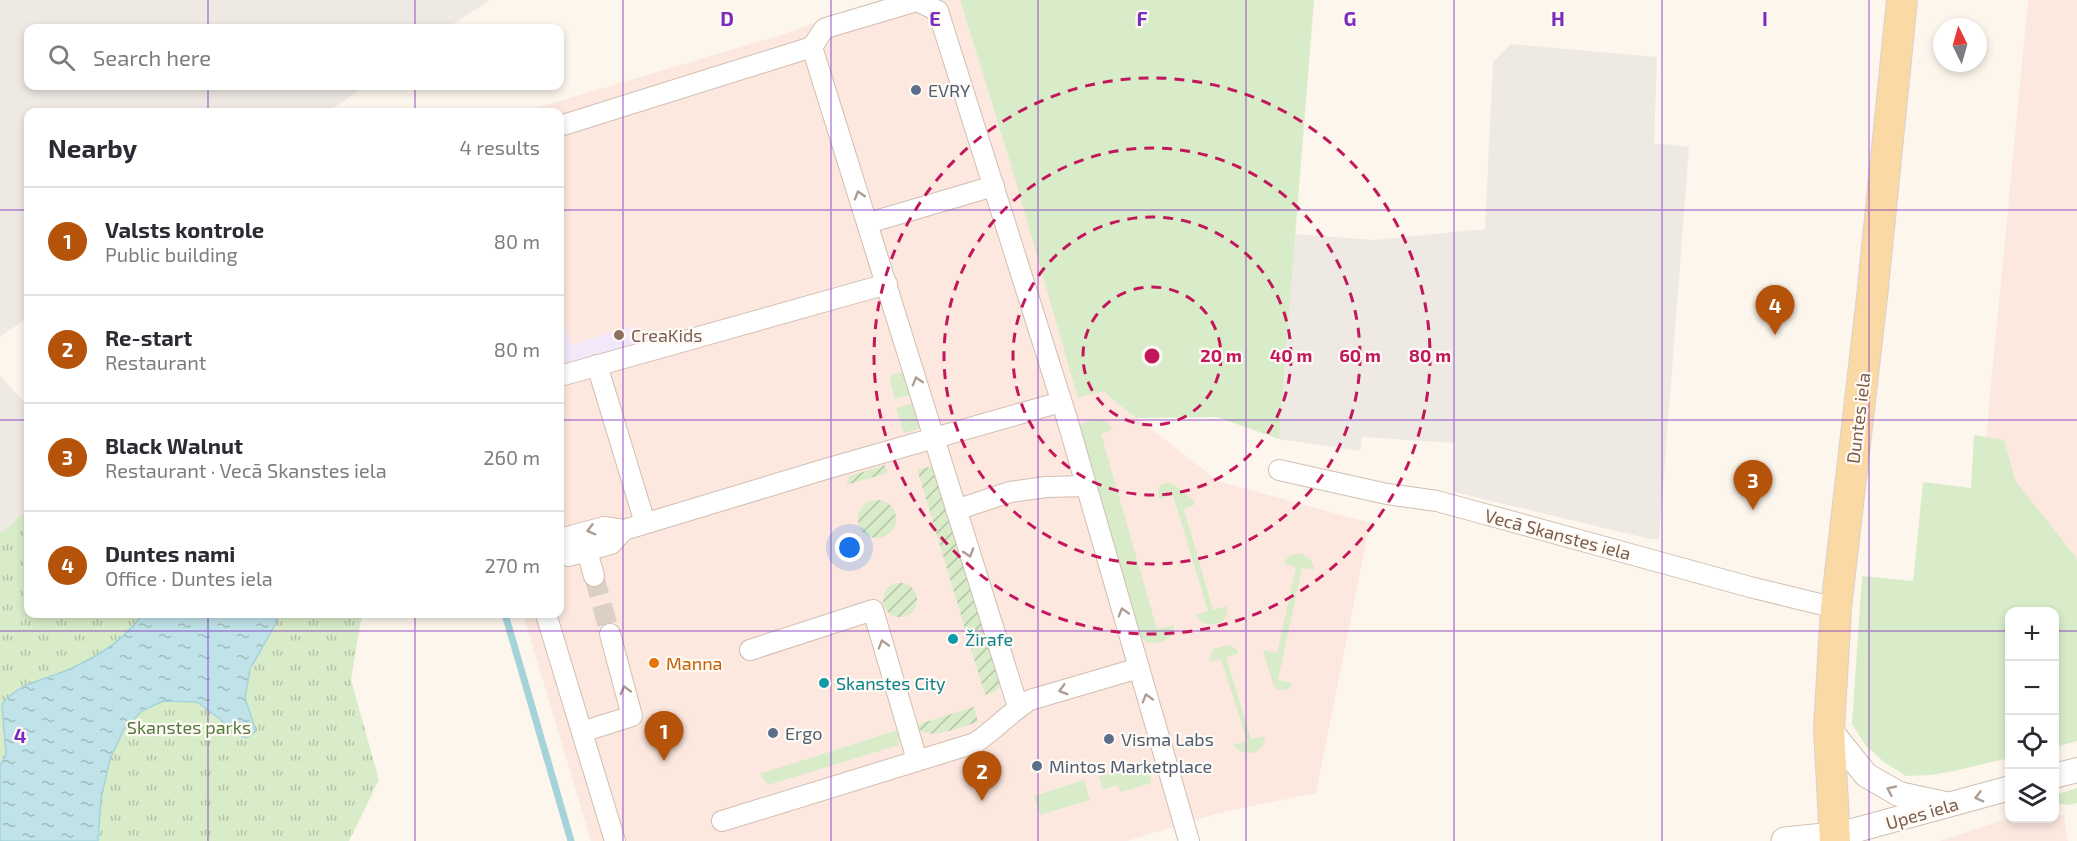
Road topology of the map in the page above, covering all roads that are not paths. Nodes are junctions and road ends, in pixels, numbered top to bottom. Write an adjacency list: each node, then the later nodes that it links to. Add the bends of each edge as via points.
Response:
1 (1902, 0): 20 (main road, Duntes iela)
2 (812, 46): 3 (street); 4 (street, via 824,29 917,1 938,11); 5 (street, one-way to 2)
3 (564, 125)
4 (994, 186): 5 (street); 9 (street)
5 (868, 223): 6 (street)
6 (888, 284): 7 (street); 10 (street, one-way to 6)
7 (597, 365): 8 (street); 14 (street)
8 (564, 375)
9 (1061, 402): 10 (street); 12 (street)
10 (933, 437): 13 (street); 14 (street)
11 (1279, 470): 20 (street, Vecā Skanstes iela, via 1437,501)
12 (1086, 486): 13 (street, via 1010,492); 24 (street, one-way to 12)
13 (956, 510): 25 (street, one-way to 25)
14 (645, 523): 15 (street)
15 (624, 530): 16 (street, one-way to 16, via 604,527); 17 (street, via 611,543)
16 (564, 538)
17 (587, 551): 18 (street); 19 (street)
18 (564, 554)
19 (594, 576)
20 (1836, 608): 26 (main road, Duntes iela)
21 (547, 618): 27 (street)
22 (610, 634): 27 (street, one-way to 22, via 632,716)
23 (750, 650): 28 (street, one-way to 23, via 873,610)
24 (1139, 668): 25 (street, one-way to 25); 34 (street, one-way to 24)
25 (1018, 707): 28 (street, via 975,742)
26 (1829, 729): 32 (street, one-way to 26, via 1899,794 1866,775); 35 (main road, Duntes iela)
27 (582, 732): 36 (street)
28 (917, 760): 33 (street)
29 (2077, 770): 30 (street)
30 (2059, 775)
31 (2005, 789): 32 (street, Upes iela, one-way to 32)
32 (1948, 805): 35 (street, Upes iela)
33 (722, 821)
34 (1187, 836)
35 (1832, 839): 37 (main road)
36 (615, 841)
37 (1785, 841)

